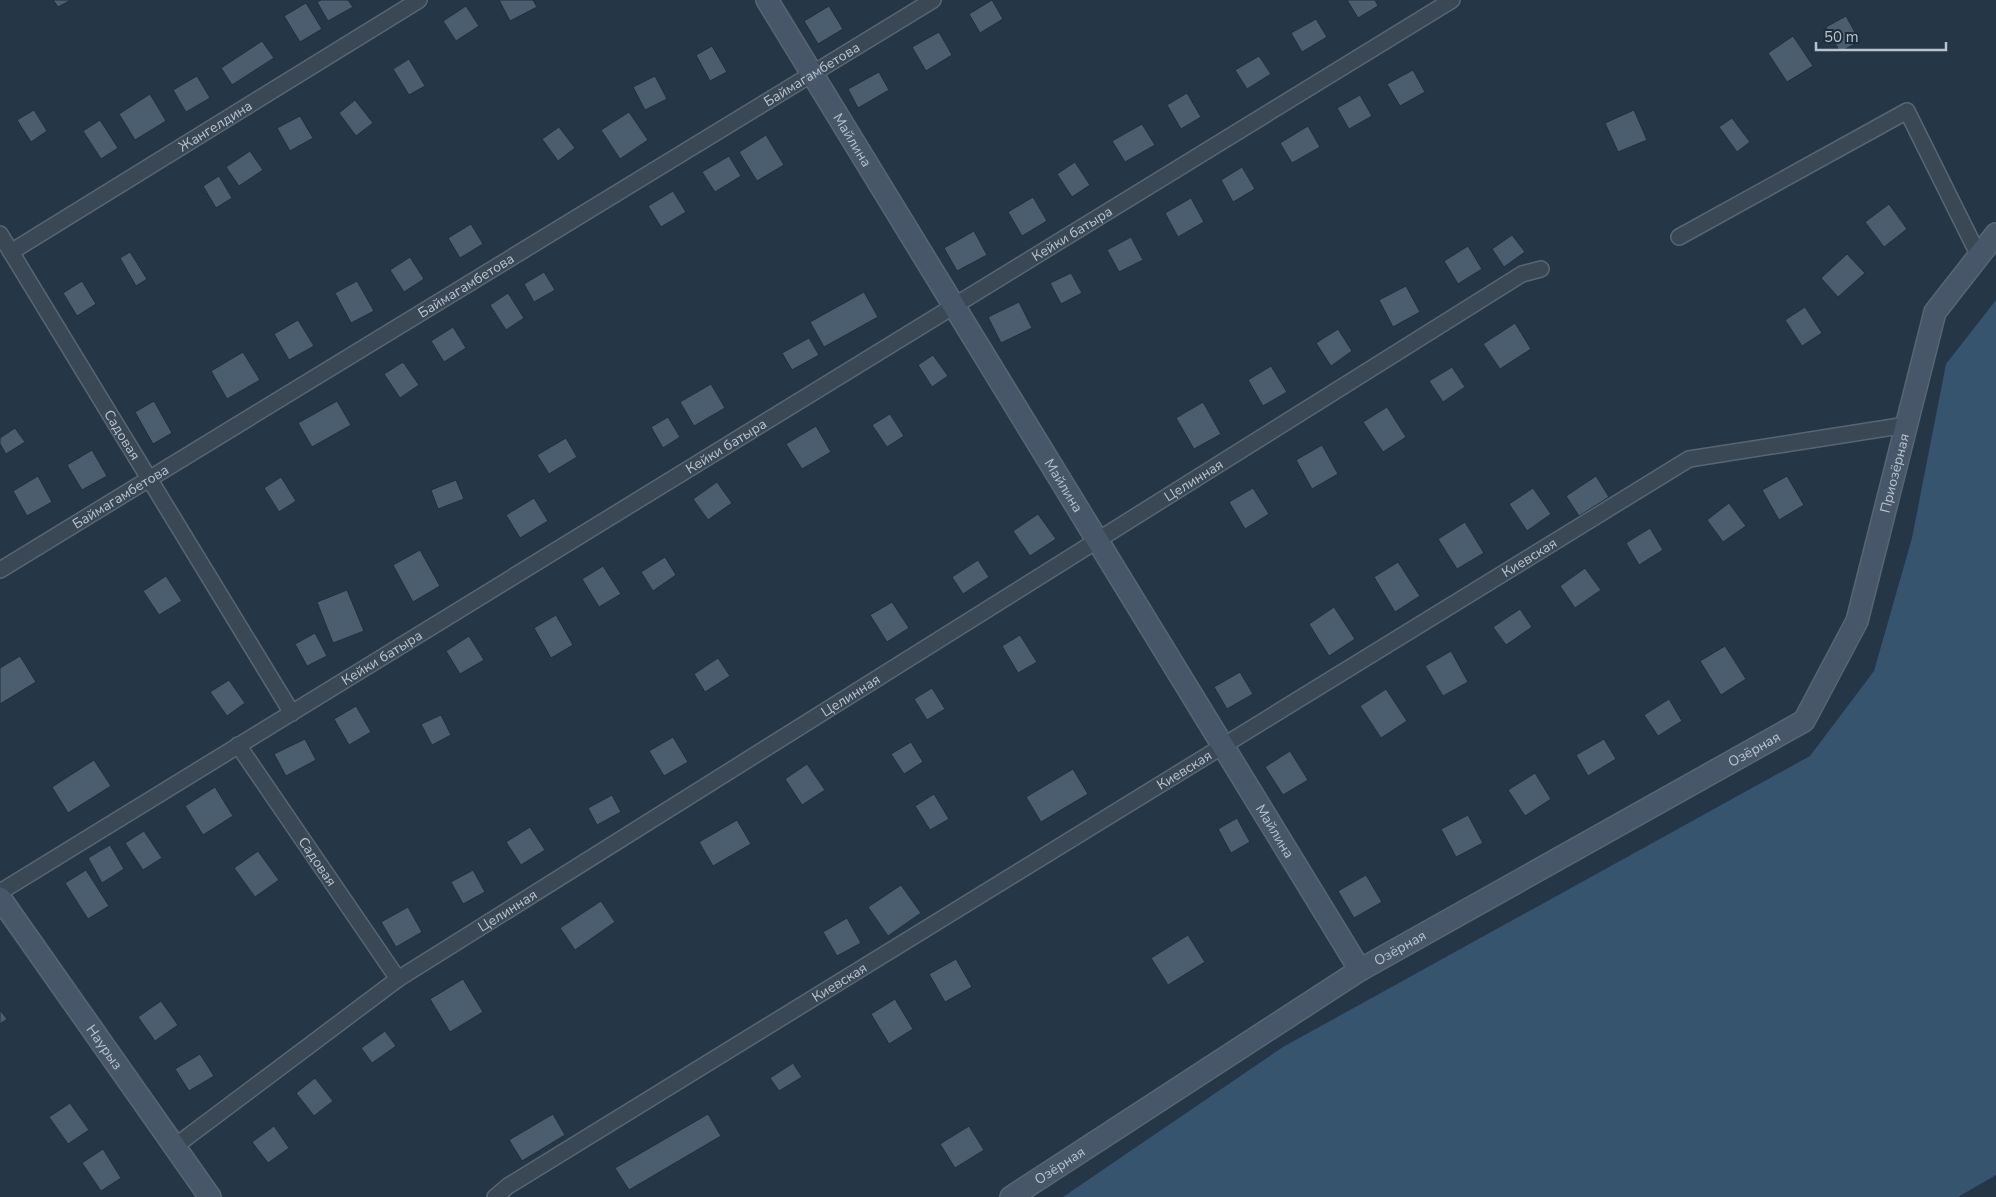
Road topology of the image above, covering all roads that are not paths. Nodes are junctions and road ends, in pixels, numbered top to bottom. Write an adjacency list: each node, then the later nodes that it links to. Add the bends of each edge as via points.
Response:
1 (419, 0): 9 (street, Жангелдина)
2 (767, 0): 5 (street, Майлина)
3 (933, 0): 5 (street, Баймагамбетова)
4 (1452, 0): 12 (street, Кейки батыра)
5 (812, 74): 12 (street, Майлина); 14 (street, Баймагамбетова)
6 (0, 234): 9 (street, Садовая)
7 (1996, 234): 10 (street, Приозёрная)
8 (1679, 237): 10 (street, via 1907,111)
9 (11, 252): 14 (street, Садовая)
10 (1979, 256): 13 (street, Приозёрная, via 1934,312)
11 (1541, 269): 15 (street, Целинная, via 1522,274)
12 (954, 306): 15 (street, Майлина); 17 (street, Кейки батыра)
13 (1906, 426): 18 (street, Приозёрная, via 1857,621); 20 (street, Киевская, via 1689,459)
14 (150, 479): 16 (street, Баймагамбетова); 17 (street, Садовая)
15 (1097, 540): 20 (street, Майлина); 24 (street, Целинная)
16 (0, 570)
17 (292, 712): 19 (street, Кейки батыра)
18 (1804, 721): 23 (street, Озёрная)
19 (238, 745): 21 (street, Кейки батыра); 24 (street, Садовая)
20 (1223, 746): 23 (street, Майлина); 27 (street, Киевская, via 508,1186)
21 (0, 892)
22 (0, 898): 25 (street, Наурыз)
23 (1360, 970): 28 (street, Озёрная)
24 (398, 979): 25 (street, Целинная)
25 (174, 1147): 26 (street, Наурыз)
26 (210, 1197)
27 (495, 1197)
28 (1010, 1197)

